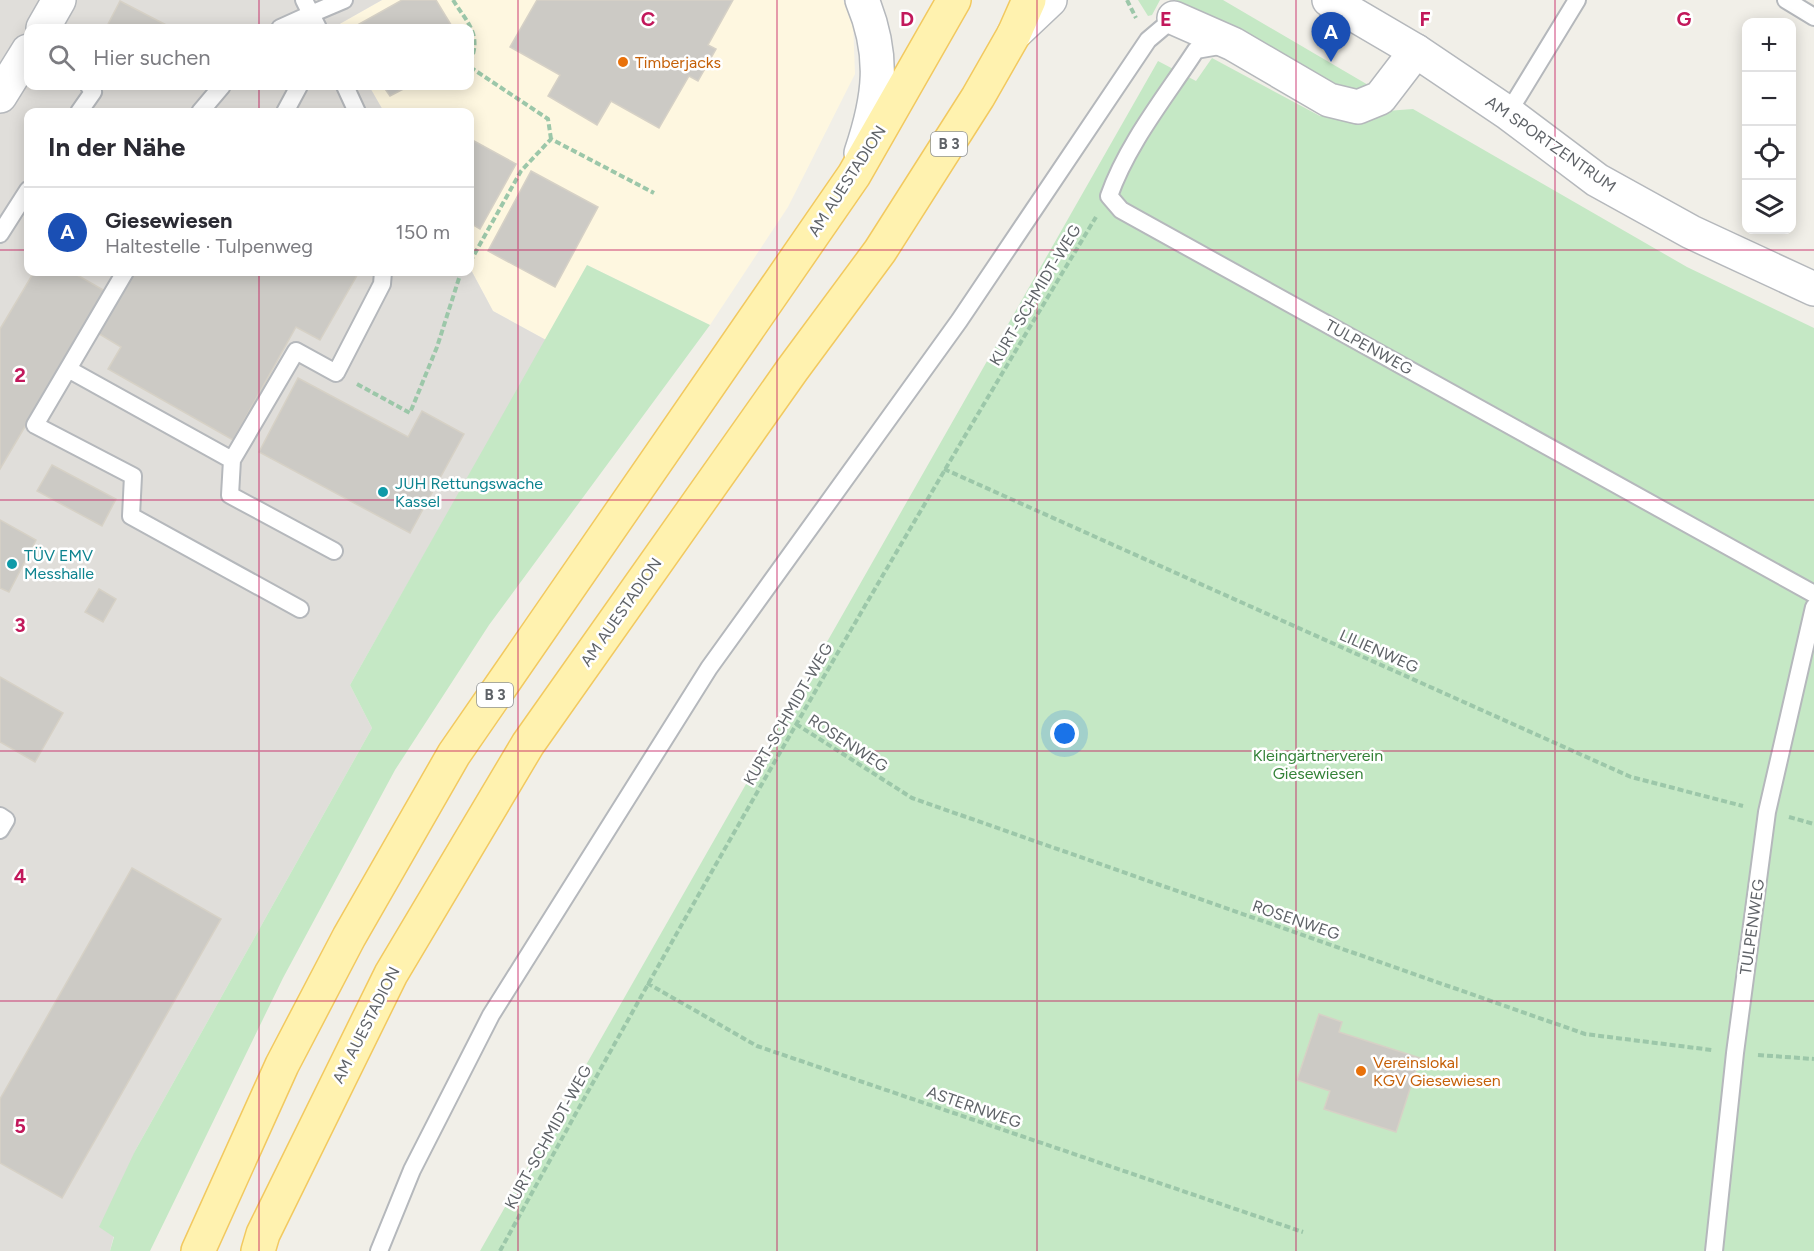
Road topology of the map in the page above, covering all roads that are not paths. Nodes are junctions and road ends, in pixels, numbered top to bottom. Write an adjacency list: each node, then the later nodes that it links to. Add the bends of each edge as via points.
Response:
1 (344, 0): 9 (lane)
2 (862, 0): 27 (street, via 879,52 869,129)
3 (954, 0): 27 (main road, AM AUESTADION / B 3)
4 (1029, 0): 13 (main road, AM AUESTADION / B 3)
5 (1050, 0): 13 (street, B 3)
6 (1329, 0): 15 (street, AM SPORTZENTRUM)
7 (1578, 0): 26 (lane)
8 (1786, 0): 10 (lane)
9 (311, 14): 12 (lane)
10 (1814, 17)
11 (1174, 18): 14 (street); 43 (lane, via 1148,40 959,321 709,668 491,1016 412,1170)
12 (289, 24)
13 (1014, 34): 42 (main road, AM AUESTADION / B 3, via 880,251 528,744 391,974)
14 (1233, 44): 15 (street, via 1329,99 1358,107 1380,98); 36 (lane, TULPENWEG, via 1196,50 1113,183 1109,196 1121,210)
15 (1416, 51): 26 (street, AM SPORTZENTRUM)
16 (24, 57): 21 (street)
17 (92, 90): 22 (lane)
18 (219, 90): 23 (lane)
19 (297, 90): 24 (lane)
20 (347, 90): 25 (lane)
21 (0, 96)
22 (82, 108)
23 (203, 108)
24 (287, 108)
25 (355, 108)
26 (1508, 113): 32 (street, AM SPORTZENTRUM, via 1597,180 1691,232)
27 (854, 175): 41 (main road, AM AUESTADION / B 3, via 454,754 349,937 287,1055)
28 (24, 196): 29 (lane)
29 (0, 234)
30 (123, 276): 33 (lane)
31 (383, 276): 34 (lane, via 336,373 296,351)
32 (1814, 289)
33 (68, 369): 34 (lane); 38 (lane, via 35,425 133,476 131,516)
34 (232, 460): 35 (lane, via 230,495)
35 (334, 551)
36 (1814, 594)
37 (1814, 607): 44 (lane, TULPENWEG, via 1767,812)
38 (300, 609)
39 (0, 816): 40 (lane, via 6,820)
40 (0, 830)
41 (198, 1251)
42 (258, 1251)
43 (379, 1251)
44 (1714, 1251)

